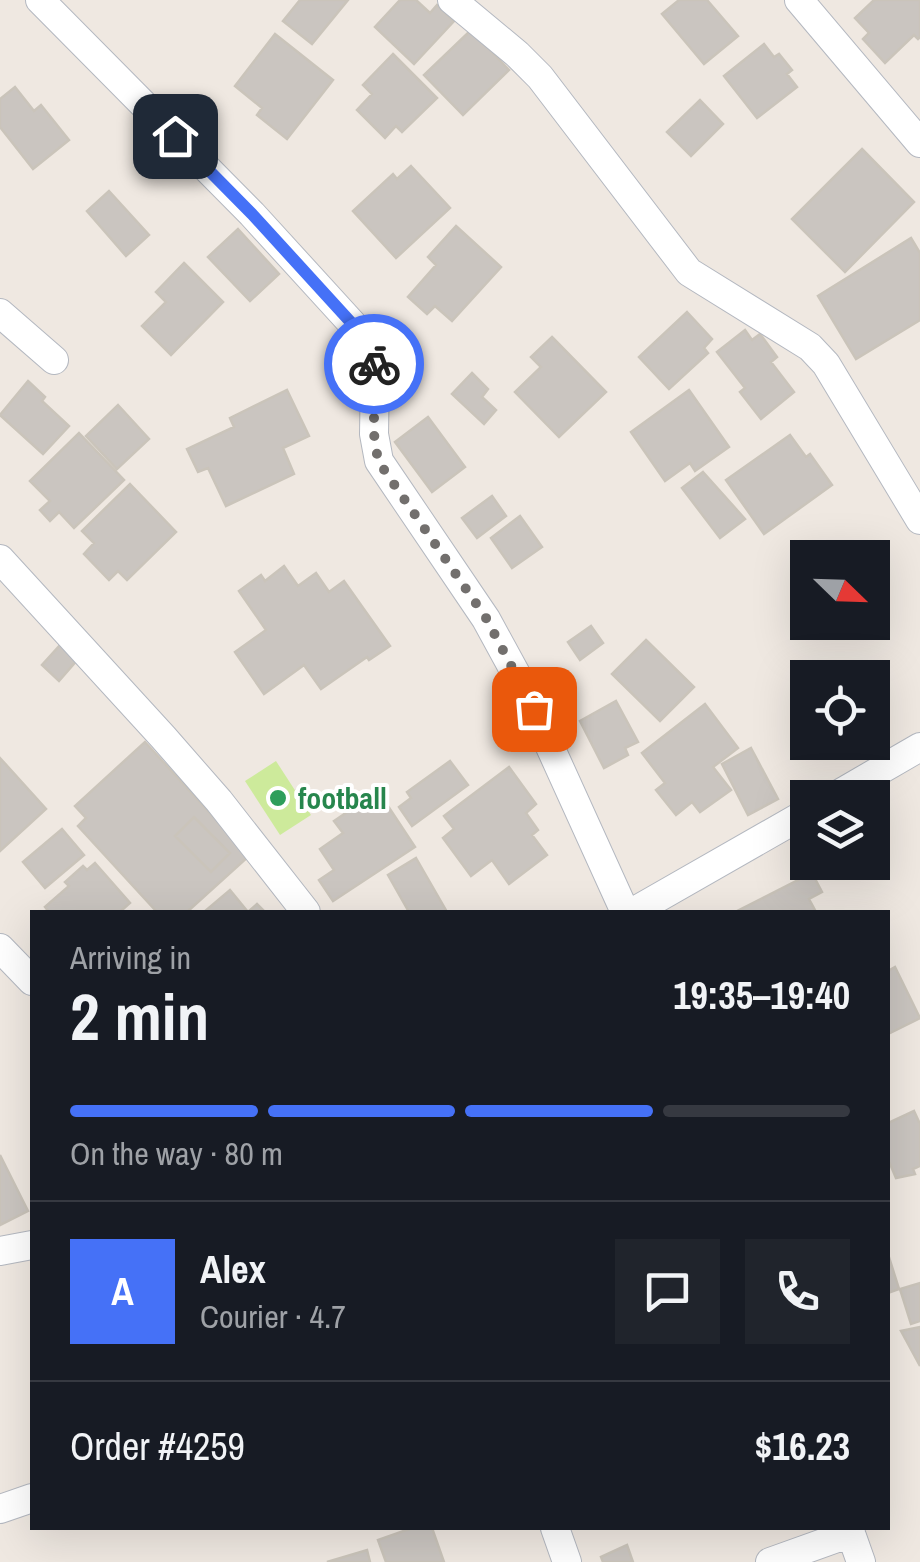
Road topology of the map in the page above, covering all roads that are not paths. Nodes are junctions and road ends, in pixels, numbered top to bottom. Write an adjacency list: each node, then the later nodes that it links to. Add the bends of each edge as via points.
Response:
1 (40, 0): 13 (street, via 367,340 376,373 378,461 486,618)
2 (452, 0): 7 (street, via 540,77 689,272 810,347 826,364)
3 (800, 0): 4 (street)
4 (920, 143)
5 (0, 313): 6 (street)
6 (54, 360)
7 (920, 520)
8 (0, 559): 12 (street, via 185,762)
9 (920, 747): 10 (street)
10 (863, 780)
11 (790, 822): 14 (street)
12 (304, 910)
13 (624, 910)
14 (637, 910)
15 (0, 948): 16 (street)
16 (30, 979)
17 (30, 1245): 18 (street)
18 (0, 1251)
19 (30, 1499): 20 (street)
20 (0, 1509)
21 (556, 1530): 23 (street)
22 (850, 1530): 24 (street); 25 (street)
23 (567, 1562)
24 (770, 1562)
25 (861, 1562)

